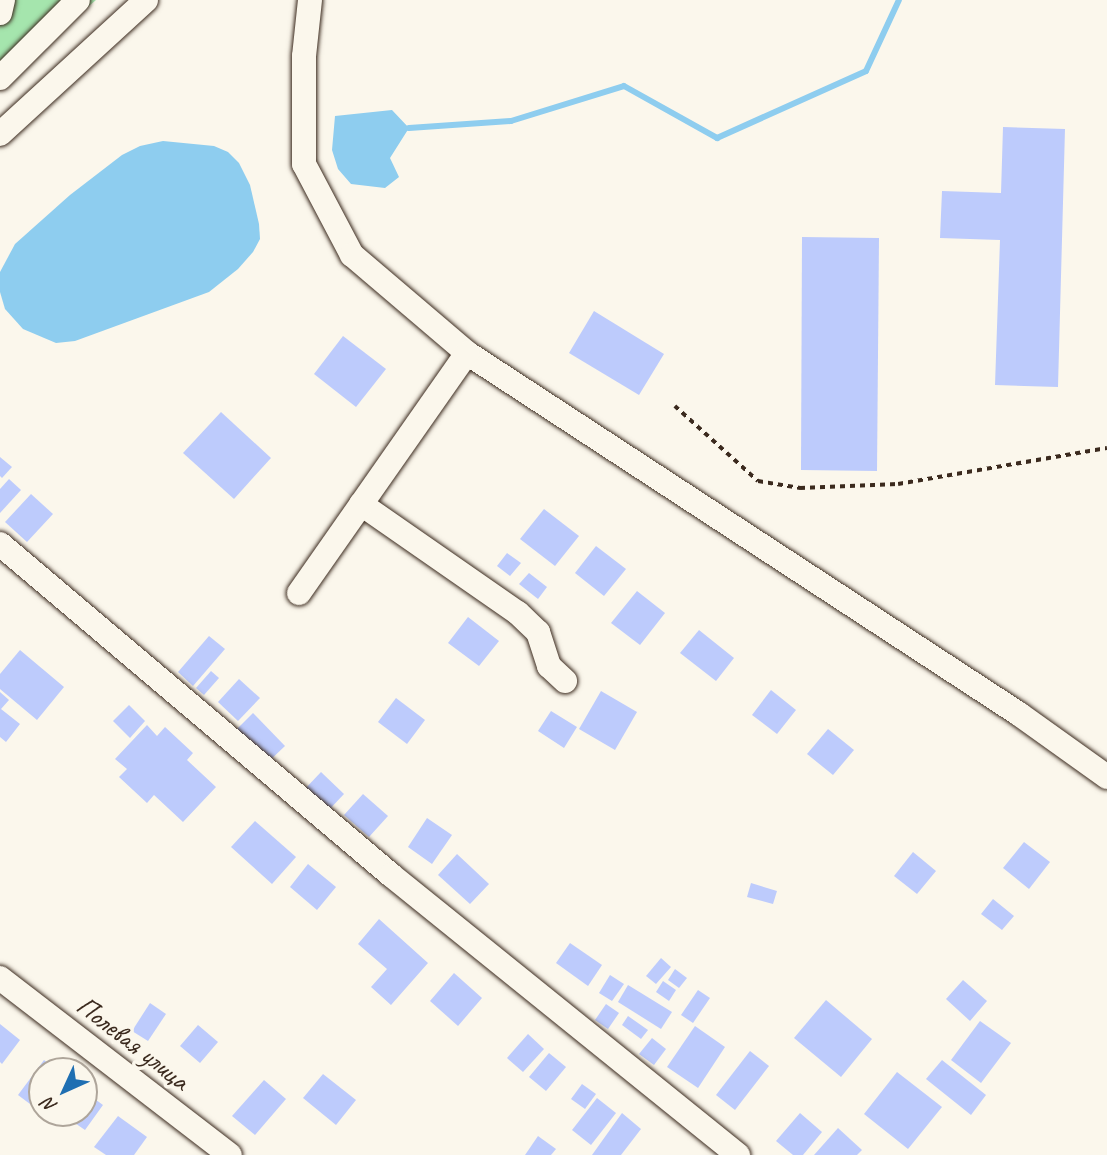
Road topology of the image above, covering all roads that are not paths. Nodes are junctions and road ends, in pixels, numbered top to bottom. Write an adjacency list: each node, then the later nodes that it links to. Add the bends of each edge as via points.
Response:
1 (3, 0): 5 (street)
2 (78, 0): 6 (street)
3 (146, 0): 7 (street)
4 (310, 0): 8 (street, via 304,56 304,164 352,255)
5 (0, 13)
6 (0, 78)
7 (0, 133)
8 (467, 353): 9 (street); 13 (street)
9 (361, 504): 11 (street); 12 (street, via 518,613 538,632 549,666)
10 (0, 544): 16 (street, via 391,875)
11 (299, 593)
12 (565, 681)
13 (1107, 777)
14 (0, 978): 15 (street, Полевая улица)
15 (230, 1155)
16 (738, 1155)

